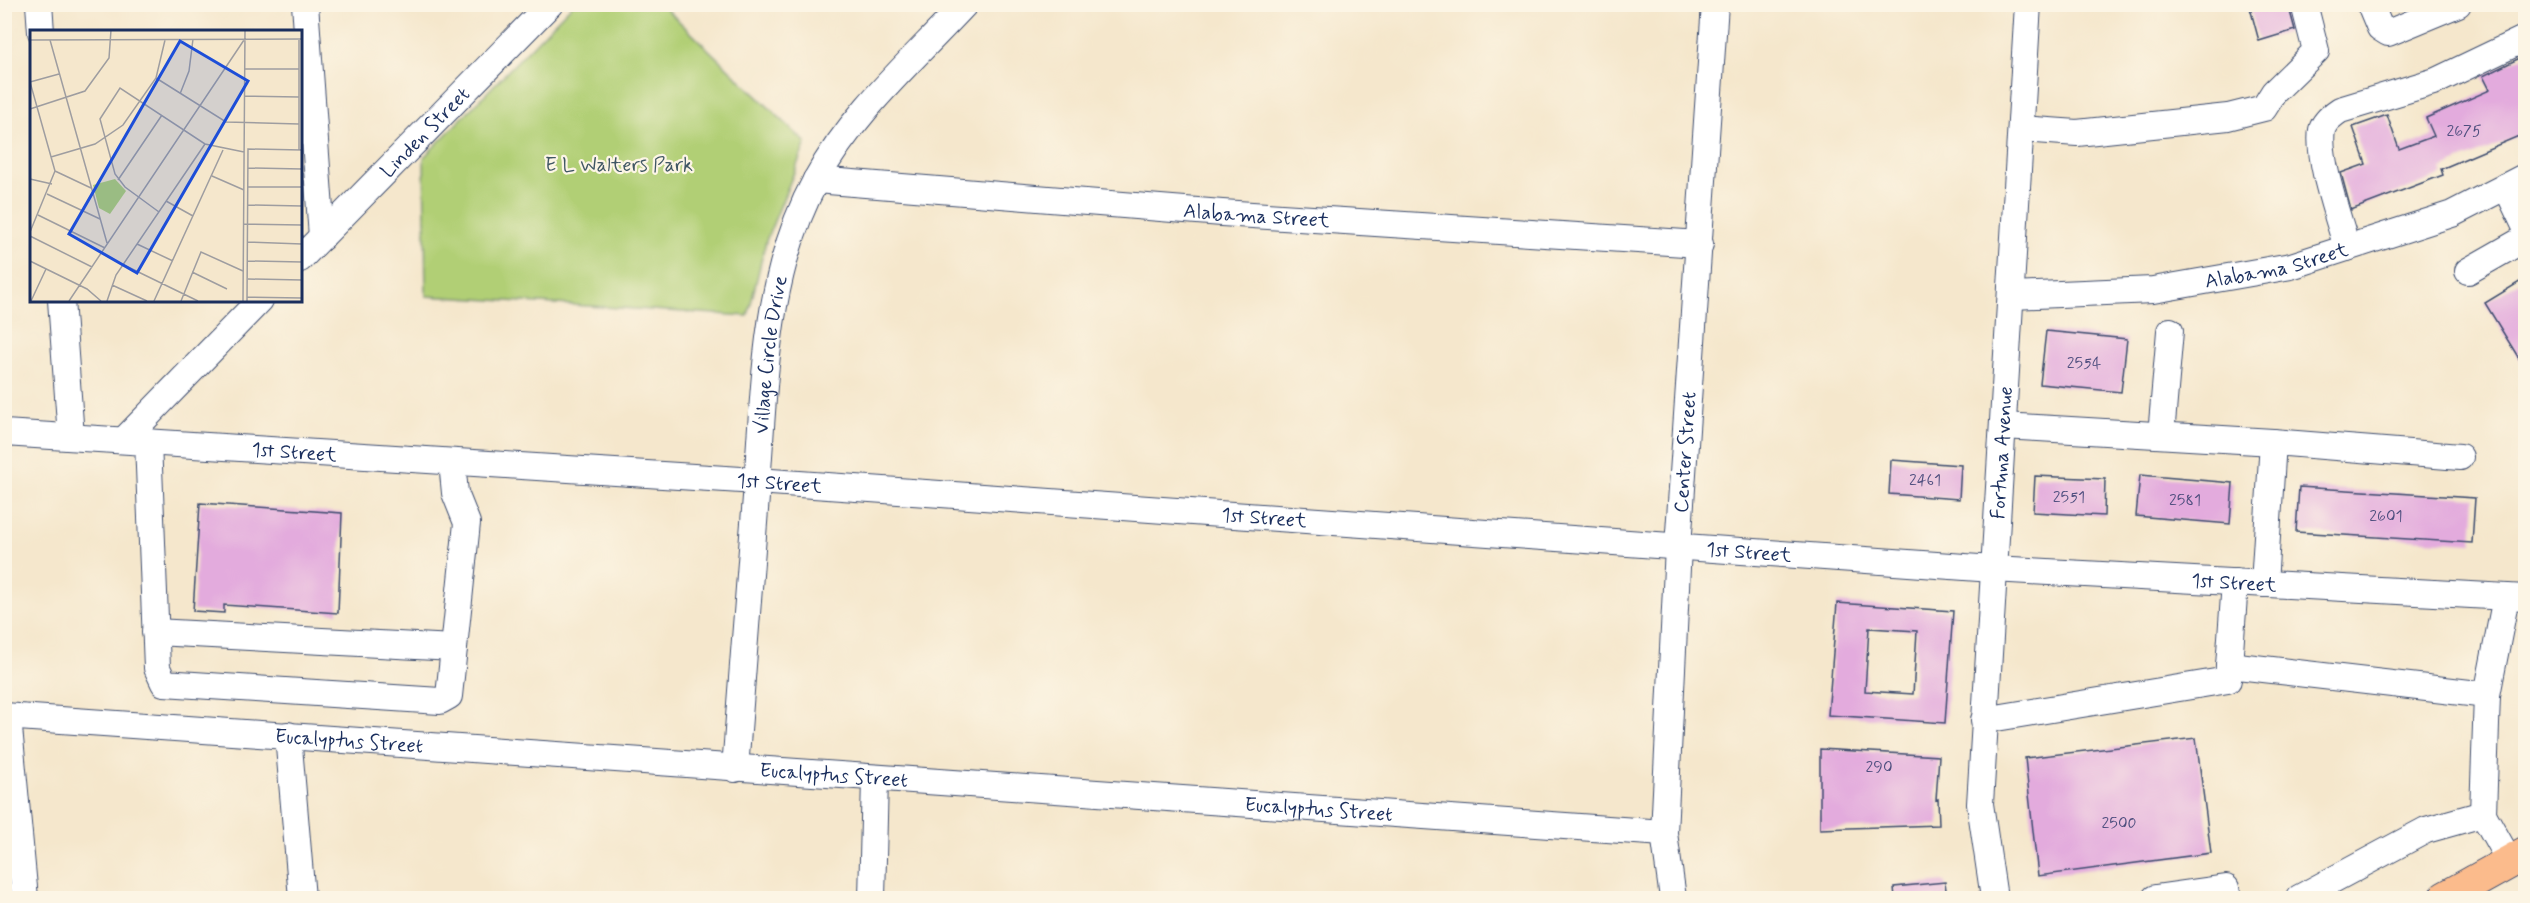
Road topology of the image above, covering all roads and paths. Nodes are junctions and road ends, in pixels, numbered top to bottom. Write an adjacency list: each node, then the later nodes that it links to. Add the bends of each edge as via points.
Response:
1 (39, 4): 10 (street)
2 (304, 4): 16 (street)
3 (550, 4): 16 (street, Linden Street)
4 (965, 4): 13 (street, Village Circle Drive, via 857,118)
5 (1715, 4): 18 (street, Center Street)
6 (2028, 4): 12 (street, Fortuna Avenue)
7 (2304, 4): 12 (street, via 2316,51 2274,92 2264,108 2228,117 2077,133)
8 (2370, 4): 9 (street, via 2380,28 2388,33)
9 (2458, 4)
10 (41, 30)
11 (2526, 38): 19 (street, via 2436,81 2332,115 2322,128 2323,156)
12 (2021, 129): 22 (street, Fortuna Avenue)
13 (816, 180): 18 (street, Alabama Street, via 1222,213); 34 (street, Village Circle Drive, via 791,238 776,289 765,368)
14 (2516, 181): 15 (street); 19 (street, Alabama Street, via 2452,214)
15 (2526, 228)
16 (322, 237): 20 (street, Linden Street)
17 (2526, 238): 21 (street)
18 (1700, 244): 35 (street, Center Street)
19 (2347, 248): 22 (street, Alabama Street, via 2291,266 2153,290)
20 (302, 257)
21 (2468, 271)
22 (2012, 296): 26 (street, Fortuna Avenue)
23 (61, 302): 29 (street)
24 (258, 302): 30 (street)
25 (2170, 331): 28 (street)
26 (2003, 426): 28 (street); 36 (street, Fortuna Avenue)
27 (4, 433): 29 (street, 1st Street)
28 (2161, 435): 31 (street)
29 (71, 437): 30 (street, 1st Street)
30 (136, 441): 33 (street, 1st Street); 40 (street)
31 (2273, 442): 32 (street); 38 (street)
32 (2460, 457)
33 (452, 462): 34 (street, 1st Street); 41 (street, via 455,493 467,523)
34 (757, 481): 35 (street, 1st Street); 47 (street, Village Circle Drive)
35 (1678, 547): 36 (street, 1st Street); 50 (street, Center Street)
36 (1993, 569): 37 (street, 1st Street); 45 (street, Fortuna Avenue)
37 (2235, 582): 38 (street, 1st Street); 42 (street)
38 (2264, 584): 39 (street, 1st Street)
39 (2516, 598): 43 (street)
40 (155, 632): 41 (street); 41 (street, via 157,668 164,683 440,701 449,696)
41 (454, 648)
42 (2229, 664): 43 (street); 45 (street, via 2228,680)
43 (2487, 695): 49 (street)
44 (6, 717): 46 (street, Eucalyptus Street); 52 (street)
45 (1984, 720): 56 (street, Fortuna Avenue, via 1980,804)
46 (288, 735): 47 (street, Eucalyptus Street); 53 (street)
47 (735, 769): 48 (street, Eucalyptus Street)
48 (875, 779): 50 (street, Eucalyptus Street); 54 (street)
49 (2483, 814): 51 (street); 59 (street, via 2426,830)
50 (1664, 833): 55 (street, Center Street)
51 (2518, 857): 60 (main road)
52 (25, 898)
53 (302, 898)
54 (872, 898)
55 (1673, 898)
56 (1994, 898)
57 (2155, 898): 58 (street, via 2226,888)
58 (2228, 898)
59 (2299, 898)
60 (2445, 898)

